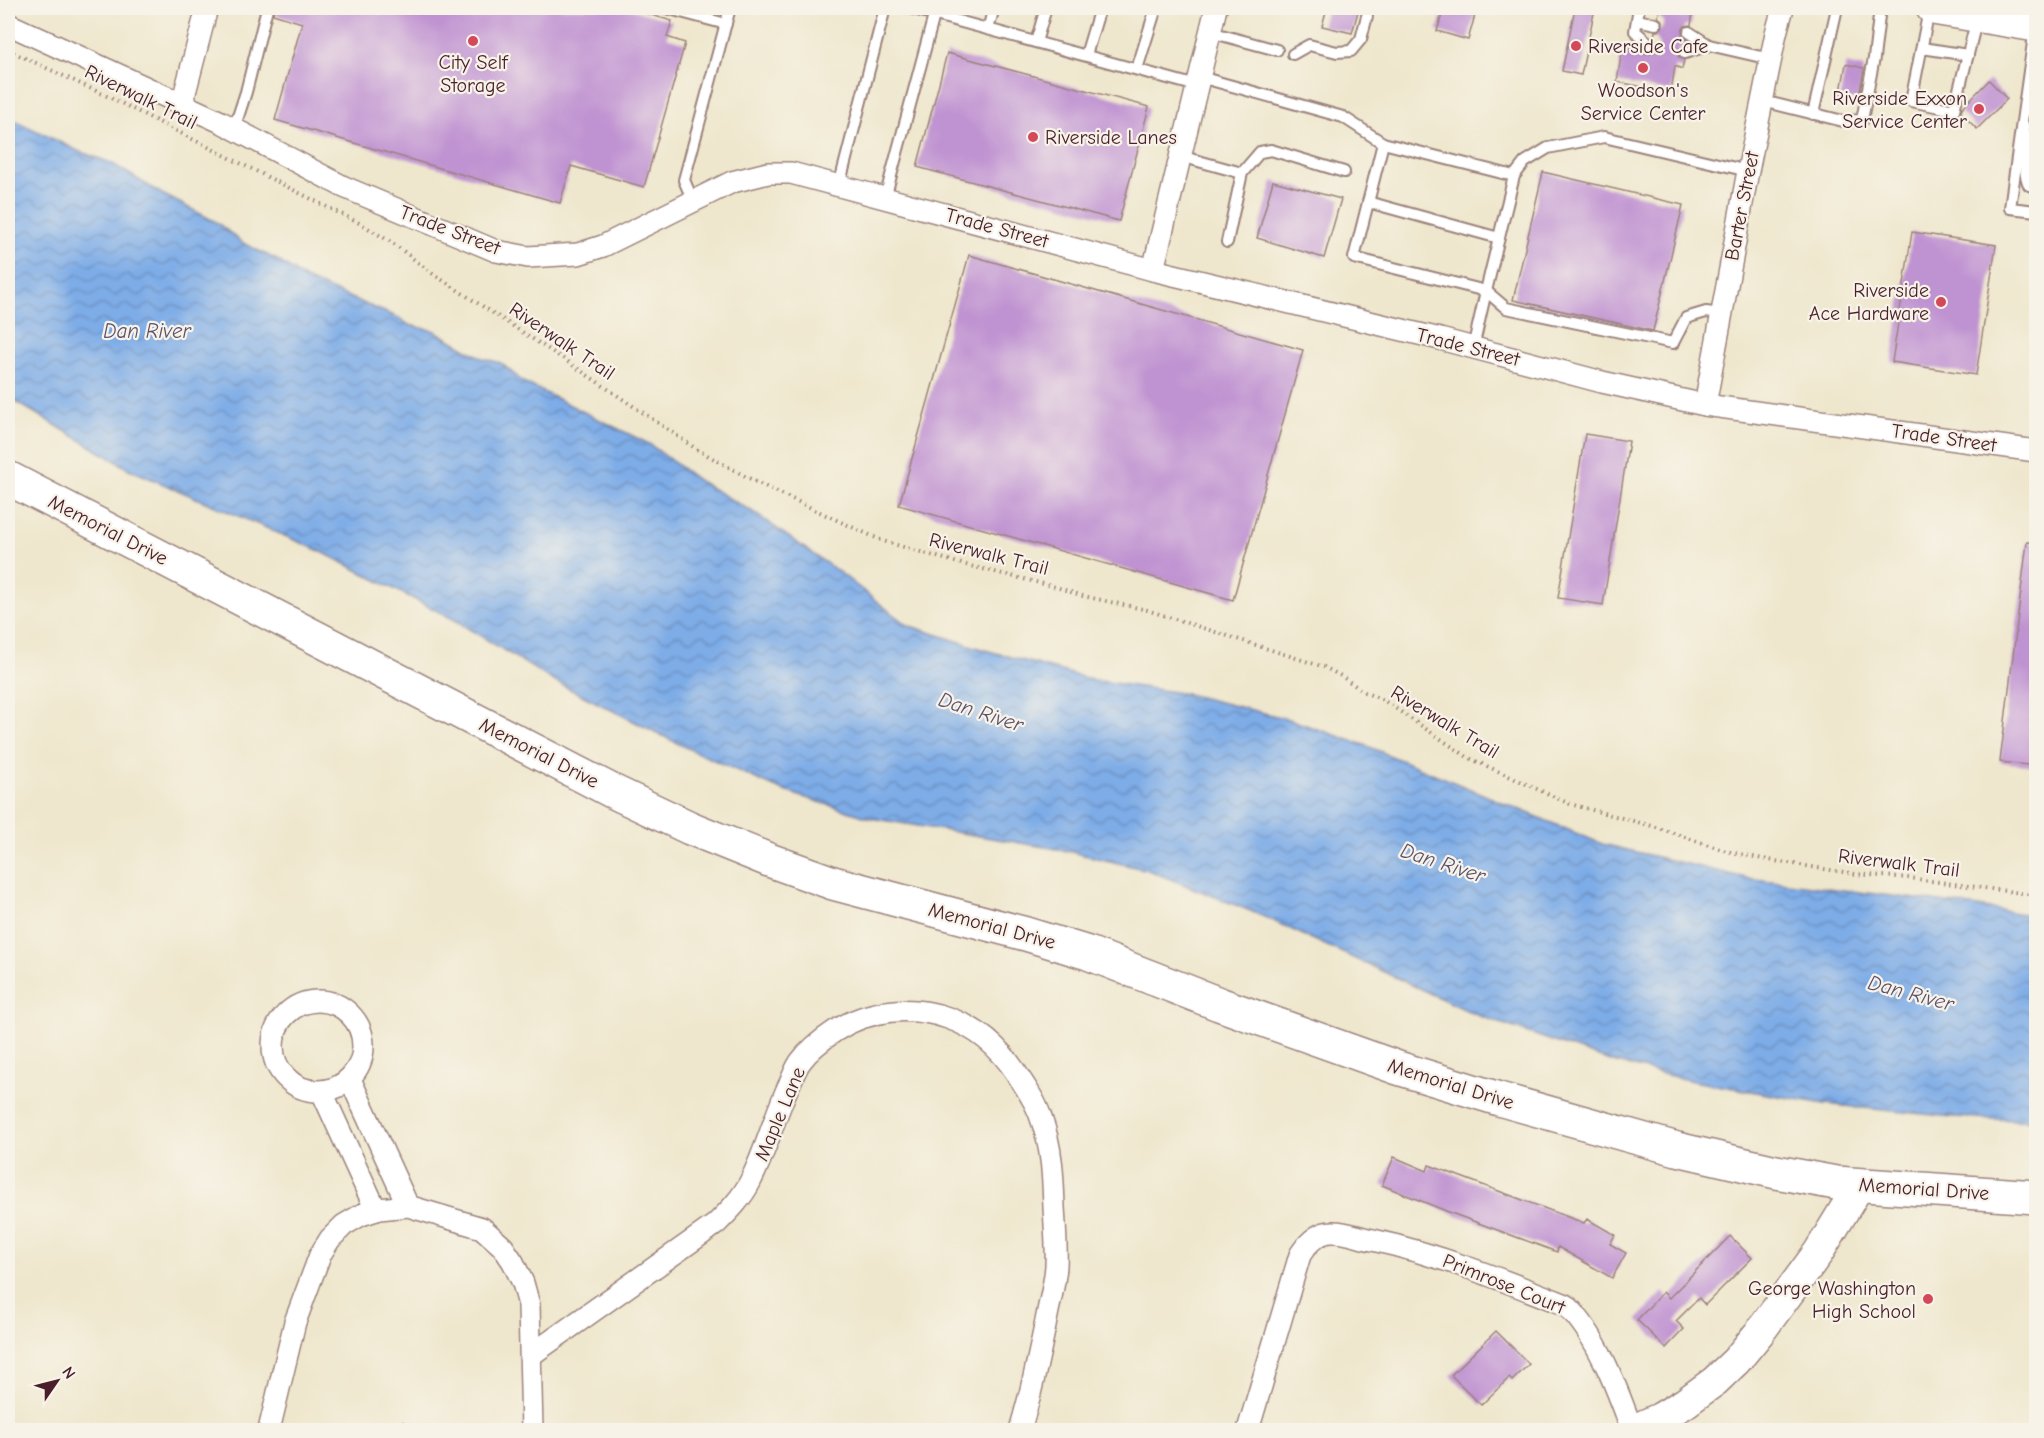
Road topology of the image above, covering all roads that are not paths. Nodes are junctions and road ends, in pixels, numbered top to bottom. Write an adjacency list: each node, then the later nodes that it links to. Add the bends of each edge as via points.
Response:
1 (207, 8): 43 (street)
2 (267, 8): 46 (lane)
3 (666, 8): 22 (lane)
4 (730, 8): 22 (lane)
5 (885, 8): 53 (lane)
6 (910, 8): 17 (lane)
7 (994, 8): 25 (lane)
8 (1046, 8): 28 (lane)
9 (1100, 8): 35 (lane)
10 (1156, 8): 38 (lane)
11 (1216, 8): 26 (street)
12 (1640, 8): 20 (lane)
13 (1783, 8): 37 (street, Barter Street)
14 (1837, 8): 44 (lane)
15 (1880, 8): 44 (lane, via 1862,120 1843,121)
16 (1931, 8): 18 (main road); 31 (lane)
17 (935, 11): 25 (lane); 55 (lane)
18 (1978, 15): 24 (main road); 36 (lane)
19 (1367, 16): 34 (lane, via 1361,39 1351,51 1309,45)
20 (1637, 20): 23 (lane); 30 (lane, via 1635,31)
21 (8, 24): 43 (street, Trade Street)
22 (726, 24): 56 (lane, via 684,180)
23 (1656, 24)
24 (2036, 25): 45 (lane)
25 (988, 29): 28 (lane)
26 (1210, 32): 32 (lane); 39 (street)
27 (1689, 32): 29 (lane)
28 (1036, 42): 35 (lane)
29 (1709, 45): 33 (lane); 37 (lane)
30 (1652, 46)
31 (1922, 48): 36 (lane); 41 (lane, via 1922,76 1911,101 1954,110)
32 (1277, 50)
33 (1685, 53)
34 (1293, 54)
35 (1086, 55): 38 (lane)
36 (1968, 55): 41 (lane)
37 (1770, 59): 42 (street, Barter Street)
38 (1137, 69): 39 (lane)
39 (1198, 81): 47 (lane, via 1343,117); 48 (street)
40 (1949, 81): 41 (lane)
41 (1962, 83)
42 (1762, 101): 44 (lane); 49 (street, Barter Street)
43 (182, 104): 46 (street, Trade Street)
44 (1813, 114)
45 (2022, 121): 54 (lane, via 2027,135 2025,176 2029,185); 58 (lane, via 2010,208)
46 (234, 129): 56 (street, Trade Street, via 344,187 496,251 528,257 578,254 603,246)
47 (1383, 143): 52 (lane); 57 (lane)
48 (1180, 156): 51 (lane); 61 (street)
49 (1748, 171): 52 (lane, via 1604,137 1548,148 1524,162); 63 (street, Barter Street)
50 (1344, 172): 51 (lane, via 1271,150 1260,152)
51 (1242, 173): 60 (lane)
52 (1514, 176): 59 (lane)
53 (839, 186): 55 (street, Trade Street); 56 (street, Trade Street, via 791,173 768,173 732,182)
54 (2037, 187)
55 (885, 198): 61 (street, Trade Street)
56 (693, 201)
57 (1368, 202): 59 (lane); 62 (lane, via 1354,258)
58 (2037, 210)
59 (1499, 238): 62 (lane)
60 (1227, 242)
61 (1152, 270): 64 (street, Trade Street)
62 (1486, 291): 63 (lane, via 1506,308 1673,343 1686,318 1706,312); 64 (lane)
63 (1721, 314): 65 (street, Barter Street)
64 (1473, 348): 65 (street, Trade Street)
65 (1705, 405): 66 (street, Trade Street)
66 (2037, 451)
67 (8, 478): 70 (main road, Memorial Drive, via 612,791 769,860 833,883 1088,953 1386,1064 1499,1099 1677,1149 1776,1172)
68 (350, 1079): 69 (street); 69 (street, via 363,1052 357,1023 348,1012 321,1000 292,1008 274,1032 275,1061 293,1084); 72 (street)
69 (322, 1092): 73 (street)
70 (1860, 1184): 71 (main road, Memorial Drive); 79 (street, via 1818,1253 1736,1361 1685,1403)
71 (2037, 1197)
72 (408, 1206): 73 (street); 74 (street, via 482,1228 503,1247 523,1283 529,1305)
73 (376, 1209): 75 (street, via 344,1225 320,1255 295,1322)
74 (531, 1355): 76 (street); 77 (street, Maple Lane, via 716,1224 734,1206 757,1168 800,1061 818,1043 861,1018 885,1012 933,1012 960,1022 995,1046 1031,1095 1049,1143 1056,1267 1040,1357)
75 (269, 1431)
76 (532, 1431)
77 (1020, 1431)
78 (1248, 1431): 79 (street, Primrose Court, via 1300,1255 1307,1244 1331,1232 1404,1247 1566,1305 1589,1333)
79 (1632, 1431)

